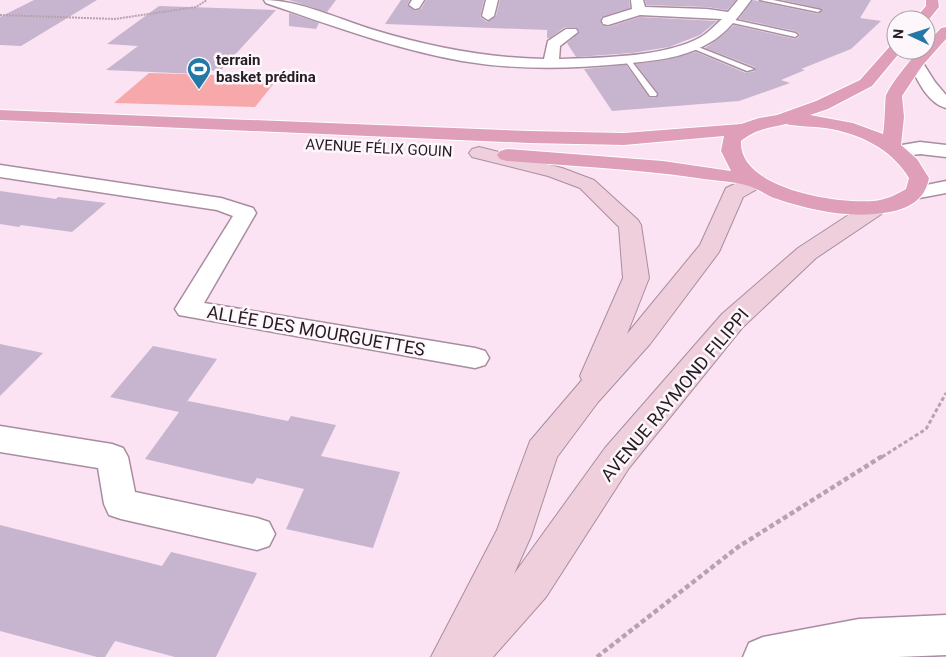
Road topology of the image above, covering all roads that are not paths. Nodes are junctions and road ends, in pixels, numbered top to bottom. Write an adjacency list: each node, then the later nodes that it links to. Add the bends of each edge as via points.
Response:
1 (270, 0): 16 (street, via 380,37 441,52)
2 (492, 0): 7 (street)
3 (745, 0): 8 (street)
4 (763, 0): 6 (lane)
5 (638, 5): 8 (street); 9 (street)
6 (818, 10)
7 (488, 16)
8 (728, 18): 12 (lane); 13 (street, via 705,40)
9 (608, 22)
10 (946, 31): 17 (main road)
11 (571, 32): 16 (street, via 553,44)
12 (795, 35)
13 (691, 46): 14 (street); 18 (lane)
14 (627, 59): 16 (street); 19 (lane)
15 (886, 60): 22 (main road, AVENUE FÉLIX GOUIN, via 866,83 822,105)
16 (551, 63)
17 (916, 63): 20 (street, via 928,85); 25 (main road, via 894,96)
18 (750, 69)
19 (653, 94)
20 (946, 103)
21 (0, 115): 23 (main road, AVENUE FÉLIX GOUIN, via 624,139)
22 (780, 120): 23 (main road, AVENUE FÉLIX GOUIN); 25 (main road, via 842,127)
23 (744, 129): 29 (main road, AVENUE FÉLIX GOUIN, via 732,140 731,152 739,166)
24 (0, 131): 27 (main road, AVENUE FÉLIX GOUIN)
25 (894, 148): 26 (street); 31 (main road, via 913,165 919,178)
26 (946, 151)
27 (479, 153): 29 (main road, AVENUE FÉLIX GOUIN, via 662,167); 34 (main road, via 555,172 586,184 630,225 636,278)
28 (0, 171): 33 (street, ALLÉE DES MOURGUETTES, via 221,204 245,213 188,309)
29 (756, 181): 32 (main road, AVENUE FÉLIX GOUIN, via 776,191 820,204); 34 (main road, via 734,193 711,247 640,338)
30 (946, 188): 31 (street)
31 (914, 193): 32 (main road, AVENUE FÉLIX GOUIN, via 900,202)
32 (875, 208): 39 (main road, AVENUE RAYMOND FILIPPI, via 807,253 732,321 617,458 532,583)
33 (474, 358)
34 (587, 394): 38 (main road, via 542,451 514,536)
35 (0, 438): 36 (street, via 112,457 121,504)
36 (257, 534)
37 (946, 635): 40 (street, via 859,639)
38 (452, 657)
39 (466, 657)
40 (763, 657)

